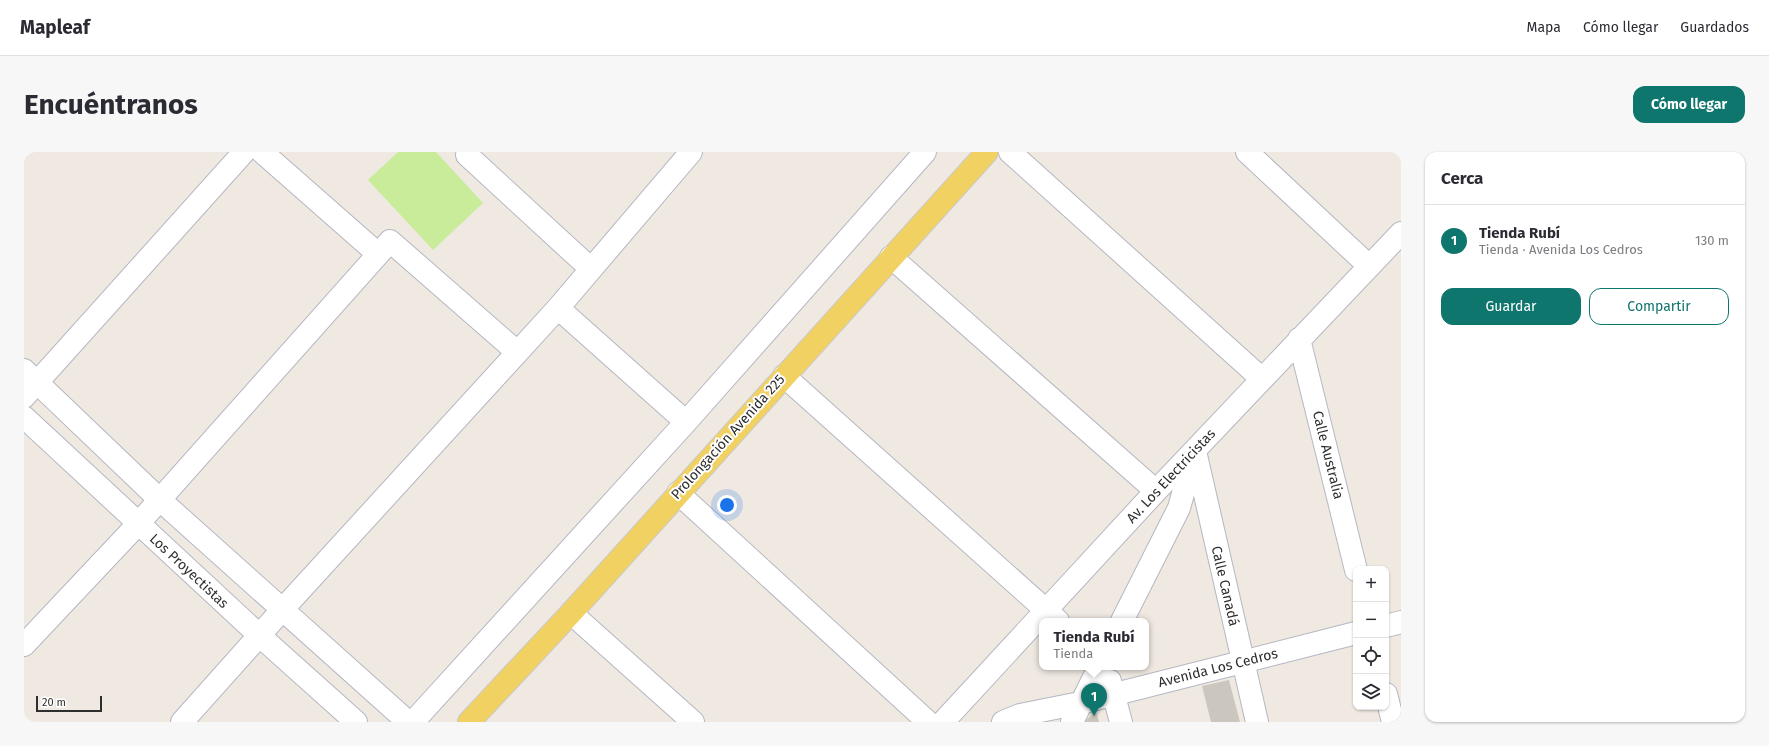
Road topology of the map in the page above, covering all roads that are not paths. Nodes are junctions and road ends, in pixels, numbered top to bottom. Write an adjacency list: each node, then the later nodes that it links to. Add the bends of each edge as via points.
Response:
1 (244, 152): 19 (street)
2 (262, 152): 10 (street)
3 (469, 152): 13 (street, via 467,154)
4 (692, 152): 13 (street)
5 (925, 152): 21 (street)
6 (987, 152): 11 (main road, Prolongación Avenida 225)
7 (1010, 152): 18 (street)
8 (1247, 152): 12 (street)
9 (1401, 233): 12 (street, Av. Los Electricistas)
10 (378, 254): 16 (street, via 390,241); 25 (street)
11 (891, 257): 17 (main road, Prolongación Avenida 225); 23 (street)
12 (1369, 266): 15 (street, Av. Los Electricistas)
13 (591, 269): 14 (street)
14 (558, 308): 16 (street); 21 (street)
15 (1299, 339): 18 (street, Av. Los Electricistas); 27 (street, Calle Australia)
16 (517, 352): 28 (street)
17 (784, 376): 24 (main road, Prolongación Avenida 225); 30 (street)
18 (1262, 379): 22 (street, Av. Los Electricistas)
19 (28, 383): 25 (street)
20 (24, 417): 26 (street, Los Proyectistas)
21 (686, 422): 47 (street)
22 (1194, 451): 23 (street, Av. Los Electricistas); 31 (street, via 1179,508); 38 (street, Calle Canadá)
23 (1156, 491): 30 (street, Av. Los Electricistas)
24 (678, 493): 29 (main road, Prolongación Avenida 225); 50 (street)
25 (159, 499): 26 (street); 28 (street)
26 (138, 524): 36 (street, Los Proyectistas); 37 (street)
27 (1355, 566)
28 (282, 610): 36 (street); 46 (street)
29 (571, 613): 48 (main road, Prolongación Avenida 225); 49 (street)
30 (1051, 616)
31 (1124, 618)
32 (1401, 622): 33 (street)
33 (1389, 625)
34 (1039, 628): 51 (street, Av. Los Electricistas)
35 (1353, 634): 38 (street, Avenida Los Cedros)
36 (260, 636): 44 (street); 45 (street, Los Proyectistas)
37 (24, 645)
38 (1243, 662): 41 (street, Avenida Los Cedros); 55 (street, Calle Canadá)
39 (1096, 670): 42 (street)
40 (1106, 670): 41 (street)
41 (1114, 694): 42 (street, Avenida Los Cedros); 54 (street)
42 (1080, 702): 52 (street, Avenida Los Cedros, via 1020,715); 53 (street)
43 (1389, 706): 56 (street)
44 (182, 722)
45 (356, 722)
46 (408, 722)
47 (413, 722)
48 (469, 722)
49 (693, 722)
50 (928, 722)
51 (943, 722)
52 (1004, 722)
53 (1072, 722)
54 (1121, 722)
55 (1257, 722)
56 (1393, 722)

